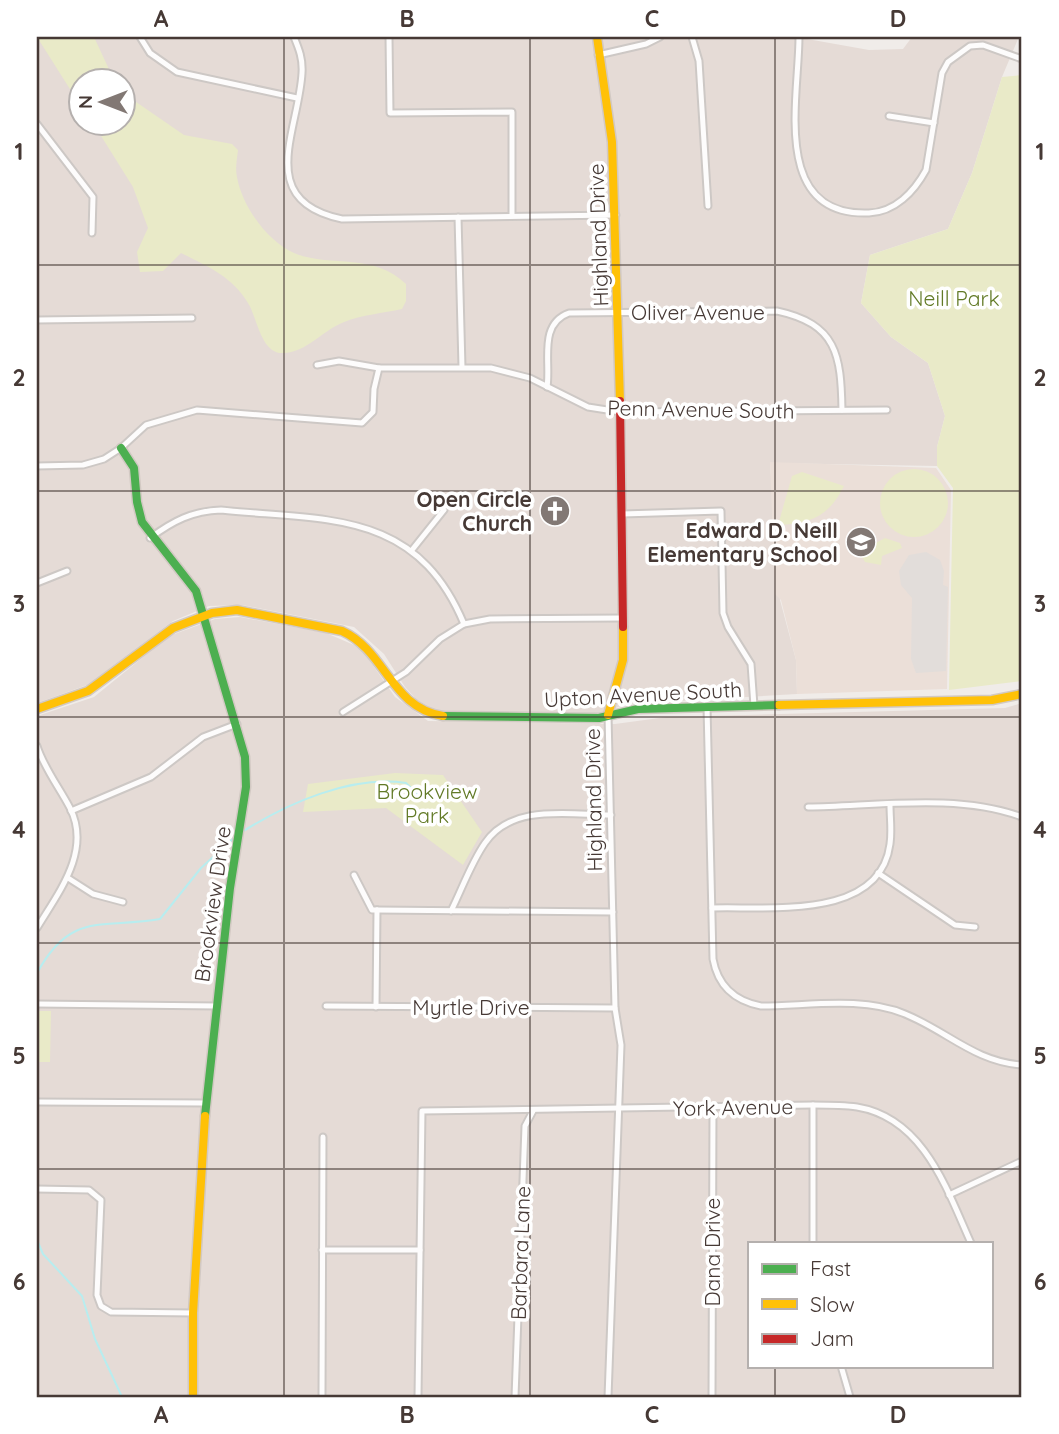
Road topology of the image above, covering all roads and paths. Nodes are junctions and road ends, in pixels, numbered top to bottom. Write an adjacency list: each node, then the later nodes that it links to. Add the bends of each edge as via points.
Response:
1 (140, 37): 10 (street, via 150,53 177,72)
2 (294, 37): 10 (street, via 302,57)
3 (389, 37): 17 (street, via 390,113 512,112)
4 (597, 37): 8 (street, Highland Drive)
5 (660, 37): 8 (street)
6 (692, 37): 15 (street, via 699,61)
7 (799, 37): 12 (street, via 796,158 802,174 825,201 857,213 892,207 907,196 926,170)
8 (598, 55): 16 (street, Highland Drive, via 612,142)
9 (1022, 59): 12 (street, via 984,45 956,53 942,73)
10 (297, 98): 18 (street, via 286,166 294,190 310,207 342,219)
11 (889, 116): 12 (street)
12 (934, 123)
13 (37, 124): 14 (street)
14 (39, 133): 19 (street, via 93,197)
15 (708, 206)
16 (616, 215): 17 (street); 20 (street, Highland Drive)
17 (512, 216): 18 (street)
18 (458, 217): 25 (street)
19 (92, 233)
20 (618, 312): 26 (street, Oliver Avenue, via 569,313 553,323 548,335); 27 (street, Oliver Avenue, via 777,311 802,317 823,331 836,351); 29 (street, Highland Drive)
21 (192, 318): 22 (street)
22 (37, 320)
23 (317, 365): 24 (street, Penn Avenue South, via 339,362)
24 (380, 368): 25 (street, Penn Avenue South); 30 (street, via 373,412 362,423 197,410 146,425)
25 (461, 368): 26 (street, Penn Avenue South, via 512,371)
26 (547, 387): 29 (street, Penn Avenue South, via 588,407)
27 (842, 410): 28 (street, Penn Avenue South); 29 (street, Penn Avenue South)
28 (887, 410)
29 (620, 412): 33 (street, Highland Drive)
30 (121, 448): 31 (street, via 104,460 83,465); 34 (street, Brookview Drive, via 133,463 138,509)
31 (37, 466)
32 (444, 510): 35 (street)
33 (621, 514): 39 (street, Highland Drive); 43 (street, via 721,511 723,612 751,664)
34 (150, 538): 35 (street, via 186,515 221,510 354,523); 38 (street, Brookview Drive, via 187,575)
35 (412, 550): 40 (street, via 444,584)
36 (67, 571): 37 (street)
37 (37, 583)
38 (204, 615): 41 (street, Upton Avenue South, via 237,610 342,631 367,646); 45 (street, Upton Avenue South, via 165,631 88,691); 48 (street, Brookview Drive)
39 (623, 618): 40 (street, via 490,619); 47 (street, Highland Drive, via 624,660)
40 (464, 624): 41 (street)
41 (392, 682): 46 (street); 47 (street, Upton Avenue South, via 413,705 440,716)
42 (1022, 694): 43 (street, Upton Avenue South, via 992,700)
43 (754, 706): 44 (street, Upton Avenue South)
44 (707, 707): 47 (street, Upton Avenue South, via 638,709); 59 (street)
45 (37, 709)
46 (343, 712)
47 (608, 715): 53 (street, Highland Drive)
48 (237, 724): 52 (street, via 203,737 151,777); 66 (street, Brookview Drive, via 246,787)
49 (37, 746): 52 (street)
50 (890, 805): 51 (street); 54 (street, via 966,804 996,807); 55 (street, via 890,845)
51 (808, 807)
52 (71, 811): 57 (street, via 78,845)
53 (611, 815): 61 (street, via 531,815 505,823 485,843); 62 (street, Highland Drive)
54 (1022, 817)
55 (878, 873): 59 (street, via 858,893 832,904); 63 (street, via 955,925)
56 (354, 875): 60 (street, via 372,910)
57 (68, 878): 58 (street, via 93,894); 64 (street)
58 (123, 902)
59 (712, 908): 70 (street, via 716,973 727,991 745,1003 878,1005 907,1014 972,1053)
60 (377, 910): 61 (street); 68 (street)
61 (451, 911): 62 (street)
62 (613, 912): 69 (street, Highland Drive)
63 (975, 927)
64 (37, 928)
65 (37, 1004): 66 (street)
66 (216, 1006): 72 (street, Brookview Drive)
67 (326, 1006): 68 (street, Myrtle Drive)
68 (376, 1007): 69 (street, Myrtle Drive)
69 (615, 1008): 75 (street, Highland Drive, via 621,1045)
70 (1022, 1065)
71 (37, 1102): 72 (street)
72 (206, 1103): 85 (street, Brookview Drive)
73 (813, 1105): 74 (street, York Avenue); 80 (street, York Avenue, via 857,1107 897,1123 926,1151); 81 (street)
74 (713, 1107): 75 (street, York Avenue); 92 (street, Dana Drive)
75 (619, 1109): 76 (street, York Avenue); 91 (street, Highland Drive)
76 (533, 1111): 84 (street, York Avenue, via 422,1111); 90 (street, Barbara Lane, via 525,1126)
77 (323, 1137): 83 (street)
78 (1022, 1161): 80 (street)
79 (37, 1189): 85 (street, via 89,1190 101,1200 97,1295 102,1306 111,1312)
80 (949, 1195): 82 (street, York Avenue)
81 (813, 1242)
82 (971, 1242)
83 (322, 1250): 84 (street); 88 (street)
84 (420, 1250): 89 (street)
85 (193, 1314): 87 (street, Brookview Drive)
86 (842, 1368): 93 (street)
87 (193, 1397)
88 (322, 1397)
89 (418, 1397)
90 (515, 1397)
91 (608, 1397)
92 (712, 1397)
93 (850, 1397)

